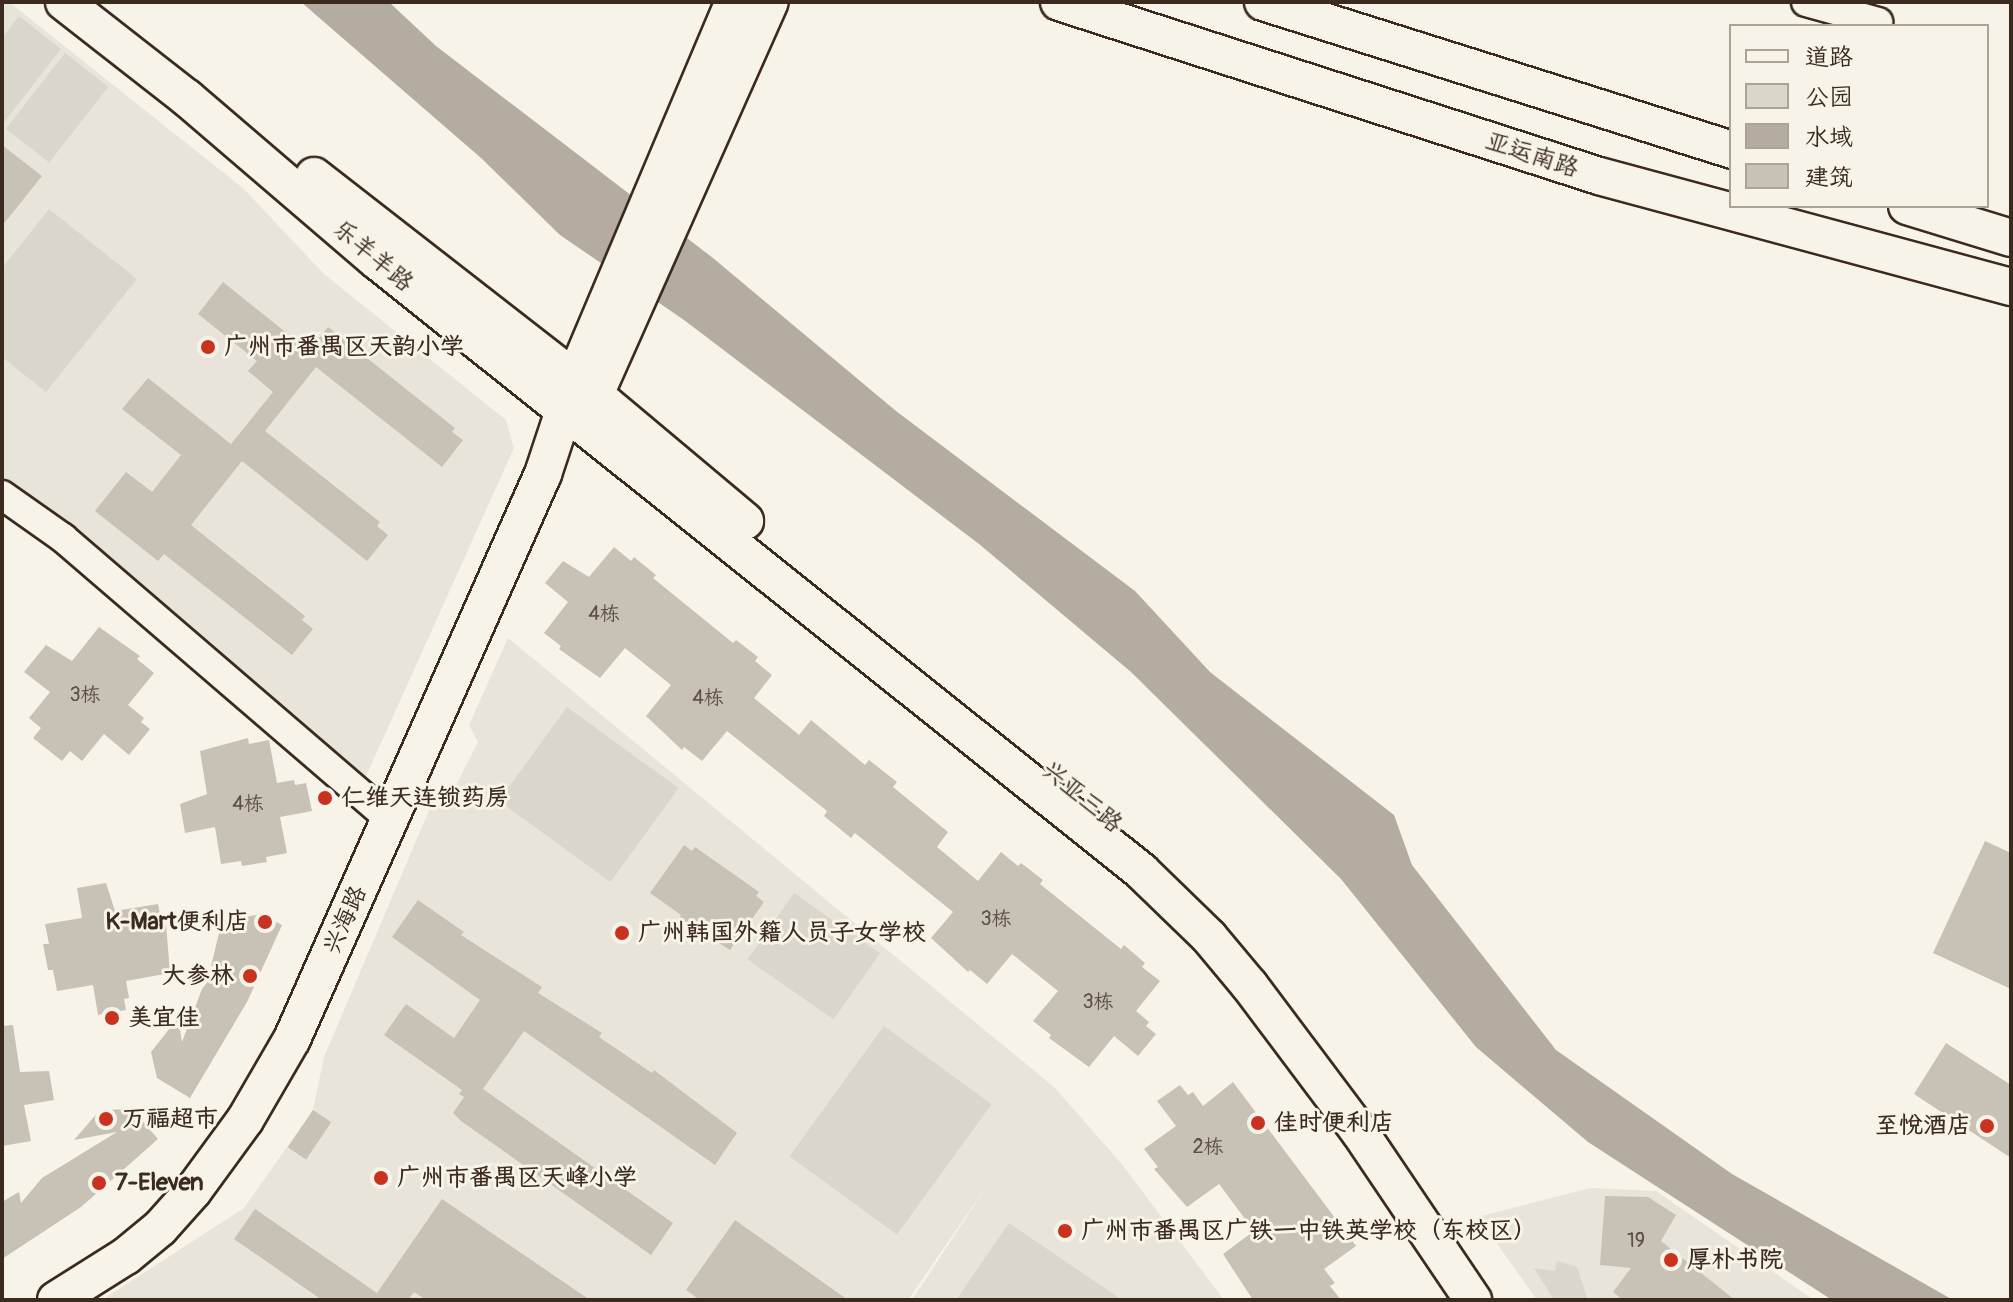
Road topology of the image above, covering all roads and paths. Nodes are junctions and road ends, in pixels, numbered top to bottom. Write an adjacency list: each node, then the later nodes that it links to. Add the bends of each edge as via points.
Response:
1 (64, 2): 13 (street, 乐羊羊路, via 187,98 376,260)
2 (734, 2): 9 (street)
3 (770, 2): 9 (street)
4 (1059, 2): 12 (street, 亚运南路, via 1599,176)
5 (1263, 2): 8 (street)
6 (1806, 2): 7 (street)
7 (1879, 17)
8 (1729, 149)
9 (673, 182): 13 (street, 兴海路)
10 (1914, 208): 11 (street)
11 (2011, 238)
12 (2011, 287)
13 (579, 402): 15 (street, 兴海路); 17 (street, 兴亚三路, via 1141,871 1209,937 1359,1131); 18 (street, 兴亚三路, via 1109,817 1196,898 1266,978)
14 (2, 495): 15 (street, via 63,538)
15 (390, 819): 16 (street, 兴海路, via 292,1039 225,1151 160,1228)
16 (56, 1300)
17 (1473, 1300)
18 (1500, 1300)

